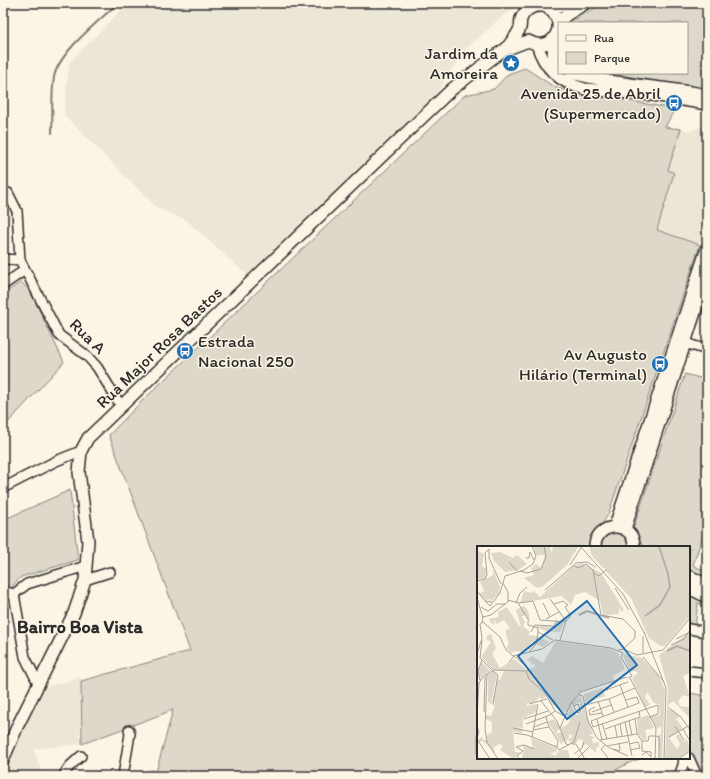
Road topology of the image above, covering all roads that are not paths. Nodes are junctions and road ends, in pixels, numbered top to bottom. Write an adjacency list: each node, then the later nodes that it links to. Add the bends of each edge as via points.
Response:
1 (578, 4): 2 (main road); 4 (main road); 5 (main road)
2 (538, 5): 3 (main road); 4 (main road, via 551,9)
3 (523, 8): 6 (main road)
4 (559, 22)
5 (570, 22)
6 (520, 28): 9 (main road, via 523,35); 10 (main road)
7 (558, 30): 8 (main road)
8 (555, 36): 9 (main road, via 542,44); 11 (main road, via 553,56)
9 (532, 42): 10 (main road); 16 (main road, via 550,69 561,79 578,87)
10 (506, 49): 26 (main road, Rua Major Rosa Bastos, via 452,89)
11 (558, 66)
12 (575, 74): 14 (main road)
13 (590, 74): 14 (main road)
14 (599, 80): 15 (main road)
15 (707, 95)
16 (707, 104)
17 (3, 193): 20 (street, via 8,193 17,211)
18 (707, 248): 29 (main road)
19 (3, 259): 20 (street)
20 (20, 260): 21 (street, Rua A)
21 (26, 270): 23 (street); 26 (street, Rua A, via 59,334 98,367)
22 (707, 275): 24 (main road)
23 (3, 285)
24 (685, 343): 25 (street); 29 (main road)
25 (707, 350)
26 (121, 406): 27 (main road, Rua Major Rosa Bastos, via 88,438)
27 (81, 451): 28 (street); 32 (main road, Rua Major Rosa Bastos, via 79,472 88,540)
28 (3, 488)
29 (620, 528): 30 (main road, via 604,529 596,538); 31 (main road, via 633,538)
30 (595, 546)
31 (634, 546)
32 (86, 566): 35 (main road, Rua Major Rosa Bastos); 39 (street, via 27,584)
33 (110, 572): 35 (street)
34 (690, 576): 36 (main road)
35 (85, 580): 45 (main road, Rua Major Rosa Bastos, via 74,613)
36 (707, 585)
37 (690, 588): 40 (main road)
38 (3, 591): 39 (street)
39 (14, 594): 45 (street, via 25,657)
40 (707, 597)
41 (690, 630): 42 (street)
42 (707, 632)
43 (690, 671): 44 (street)
44 (707, 673)
45 (38, 683): 50 (main road, Rua Major Rosa Bastos)
46 (129, 730): 53 (street)
47 (81, 756): 52 (street)
48 (684, 759): 51 (street)
49 (689, 759): 54 (street)
50 (3, 760)
51 (680, 774): 54 (street)
52 (63, 776)
53 (123, 776)
54 (696, 776)

